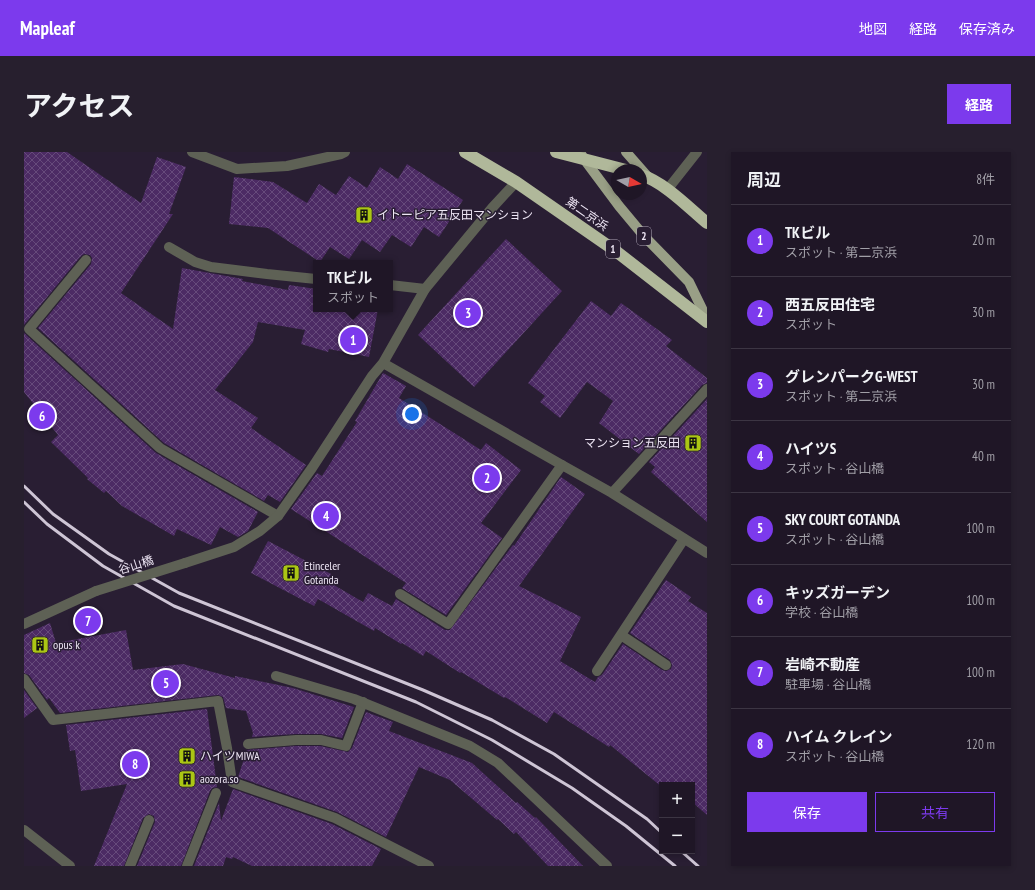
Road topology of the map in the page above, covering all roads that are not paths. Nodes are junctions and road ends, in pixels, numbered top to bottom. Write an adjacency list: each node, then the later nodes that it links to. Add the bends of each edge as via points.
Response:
1 (192, 152): 2 (street, via 237,169 288,166)
2 (345, 152)
3 (465, 152): 11 (highway, 第二京浜 / 1)
4 (556, 152): 7 (highway)
5 (626, 152): 8 (main road)
6 (697, 152): 12 (street)
7 (582, 156): 9 (highway); 19 (main road, 2, via 639,230 689,282)
8 (635, 164)
9 (611, 165)
10 (647, 178): 12 (highway)
11 (516, 182): 18 (street, 谷山橋); 19 (highway, 第二京浜 / 1, via 617,252)
12 (667, 190): 13 (highway)
13 (707, 223)
14 (169, 247): 16 (street, via 195,262 211,266)
15 (86, 260): 20 (street)
16 (313, 279)
17 (393, 286): 18 (street)
18 (425, 289): 21 (street, 谷山橋)
19 (707, 321)
20 (26, 330): 25 (street, via 160,448)
21 (383, 363): 23 (street); 25 (street, 谷山橋)
22 (707, 389): 24 (street)
23 (562, 466): 24 (street); 28 (street, via 448,624)
24 (612, 493): 26 (street)
25 (278, 516): 29 (street, 谷山橋, bridge, via 260,532 234,546 96,591)
26 (684, 539): 27 (street); 30 (street)
27 (707, 553)
28 (400, 594)
29 (24, 624)
30 (621, 635): 31 (street); 32 (street)
31 (666, 665)
32 (596, 671)
33 (276, 676): 35 (street)
34 (24, 679): 43 (street, via 53,720 218,701 232,782 335,818)
35 (363, 702): 36 (street, via 346,746 321,740); 44 (street, via 470,746 498,763)
36 (248, 744)
37 (216, 793): 42 (street)
38 (149, 820): 41 (street)
39 (24, 830): 40 (street)
40 (70, 866)
41 (130, 866)
42 (187, 866)
43 (429, 866)
44 (607, 866)

